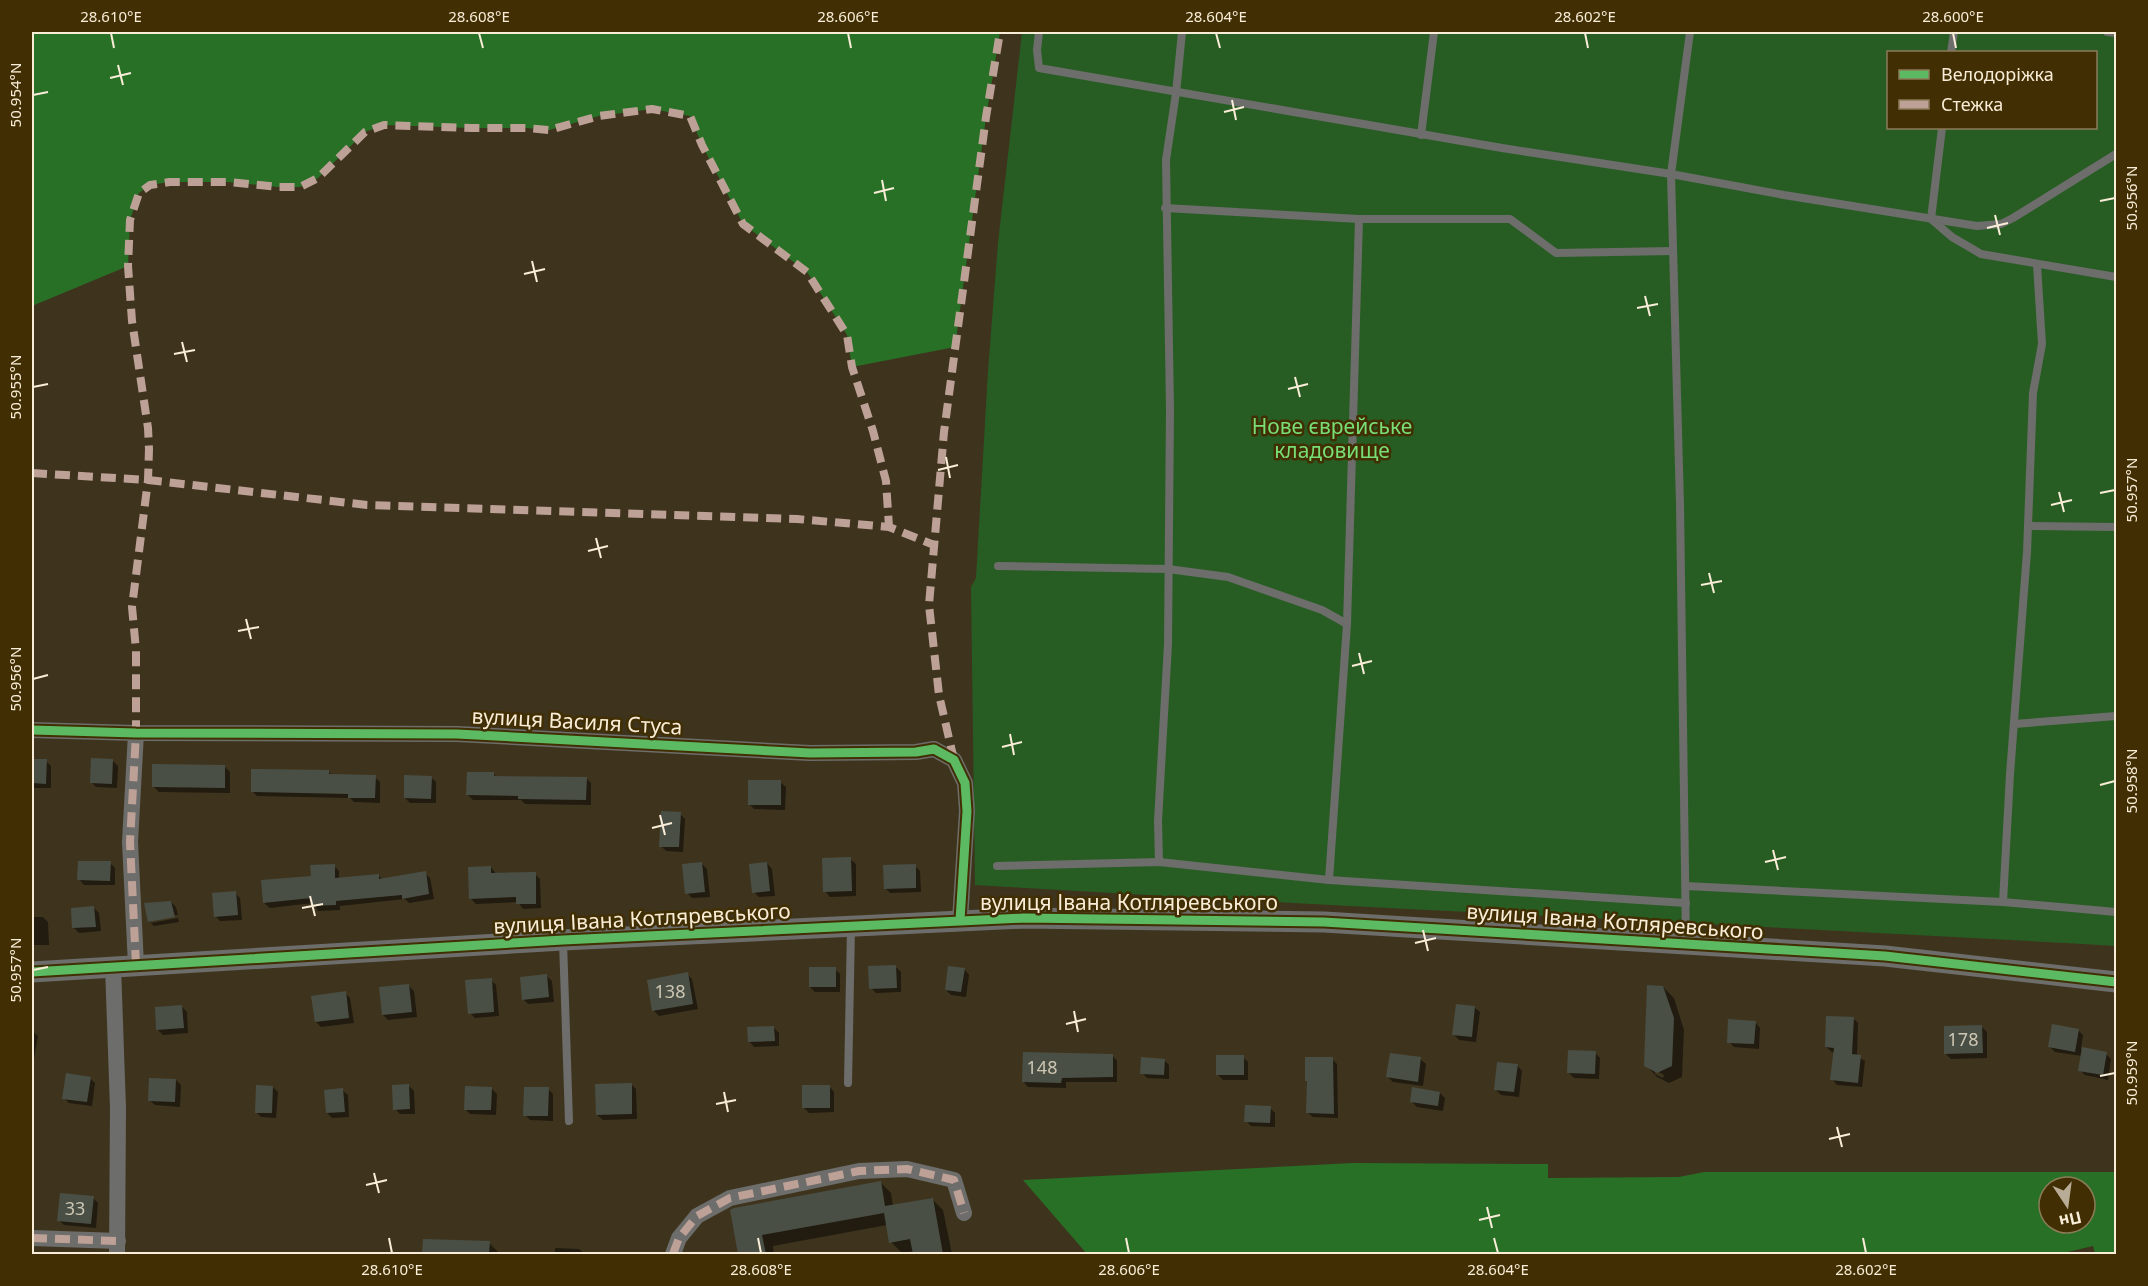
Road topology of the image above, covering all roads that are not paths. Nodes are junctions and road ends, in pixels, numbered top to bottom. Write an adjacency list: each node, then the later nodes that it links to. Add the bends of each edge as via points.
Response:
1 (1039, 32): 9 (lane, via 1039,68)
2 (1182, 32): 9 (lane)
3 (1434, 32): 11 (lane)
4 (1690, 32): 13 (lane)
5 (1954, 32): 8 (lane)
6 (2108, 32): 7 (lane)
7 (2116, 33)
8 (1951, 51)
9 (1176, 93): 11 (lane); 14 (lane, via 1166,160)
10 (1942, 129): 16 (lane)
11 (1421, 135): 13 (lane)
12 (2116, 154): 16 (lane, via 2001,224 1977,226)
13 (1671, 174): 16 (lane); 17 (lane)
14 (1166, 208): 15 (lane); 23 (lane)
15 (1359, 219): 17 (lane, via 1510,219 1556,253); 24 (lane)
16 (1931, 219): 18 (lane, via 1981,254)
17 (1673, 251): 32 (lane)
18 (2037, 264): 19 (lane); 20 (lane, via 2042,345 2033,393)
19 (2116, 277)
20 (2028, 526): 21 (lane); 26 (lane)
21 (2116, 527)
22 (998, 566): 23 (lane)
23 (1168, 568): 24 (lane, via 1228,577 1322,610); 29 (lane)
24 (1347, 624): 31 (lane)
25 (2116, 716): 26 (lane)
26 (2014, 724): 33 (lane)
27 (32, 730): 28 (street, вулиця Василя Стуса)
28 (136, 733): 36 (street, вулиця Василя Стуса, via 458,734 810,753 934,749 954,760 966,783); 40 (street, via 130,842)
29 (1159, 862): 30 (lane); 31 (lane)
30 (997, 866)
31 (1329, 880): 34 (lane)
32 (1686, 886): 33 (lane); 34 (lane)
33 (2003, 902): 35 (lane)
34 (1686, 903): 39 (lane)
35 (2116, 912)
36 (960, 920): 37 (street, вулиця Івана Котляревського); 39 (street, вулиця Івана Котляревського, via 1324,922)
37 (851, 926): 38 (street, вулиця Івана Котляревського); 44 (lane)
38 (563, 940): 40 (street, вулиця Івана Котляревського); 45 (lane)
39 (1686, 944): 43 (street, вулиця Івана Котляревського, via 1885,956)
40 (136, 965): 41 (street, вулиця Івана Котляревського)
41 (113, 966): 42 (street, вулиця Івана Котляревського); 48 (street)
42 (32, 972)
43 (2116, 982)
44 (848, 1083)
45 (569, 1121)
46 (964, 1213): 49 (street, via 954,1180 907,1169 859,1171 730,1198 697,1215 679,1238)
47 (32, 1238): 48 (street)
48 (117, 1247)
49 (673, 1254)

